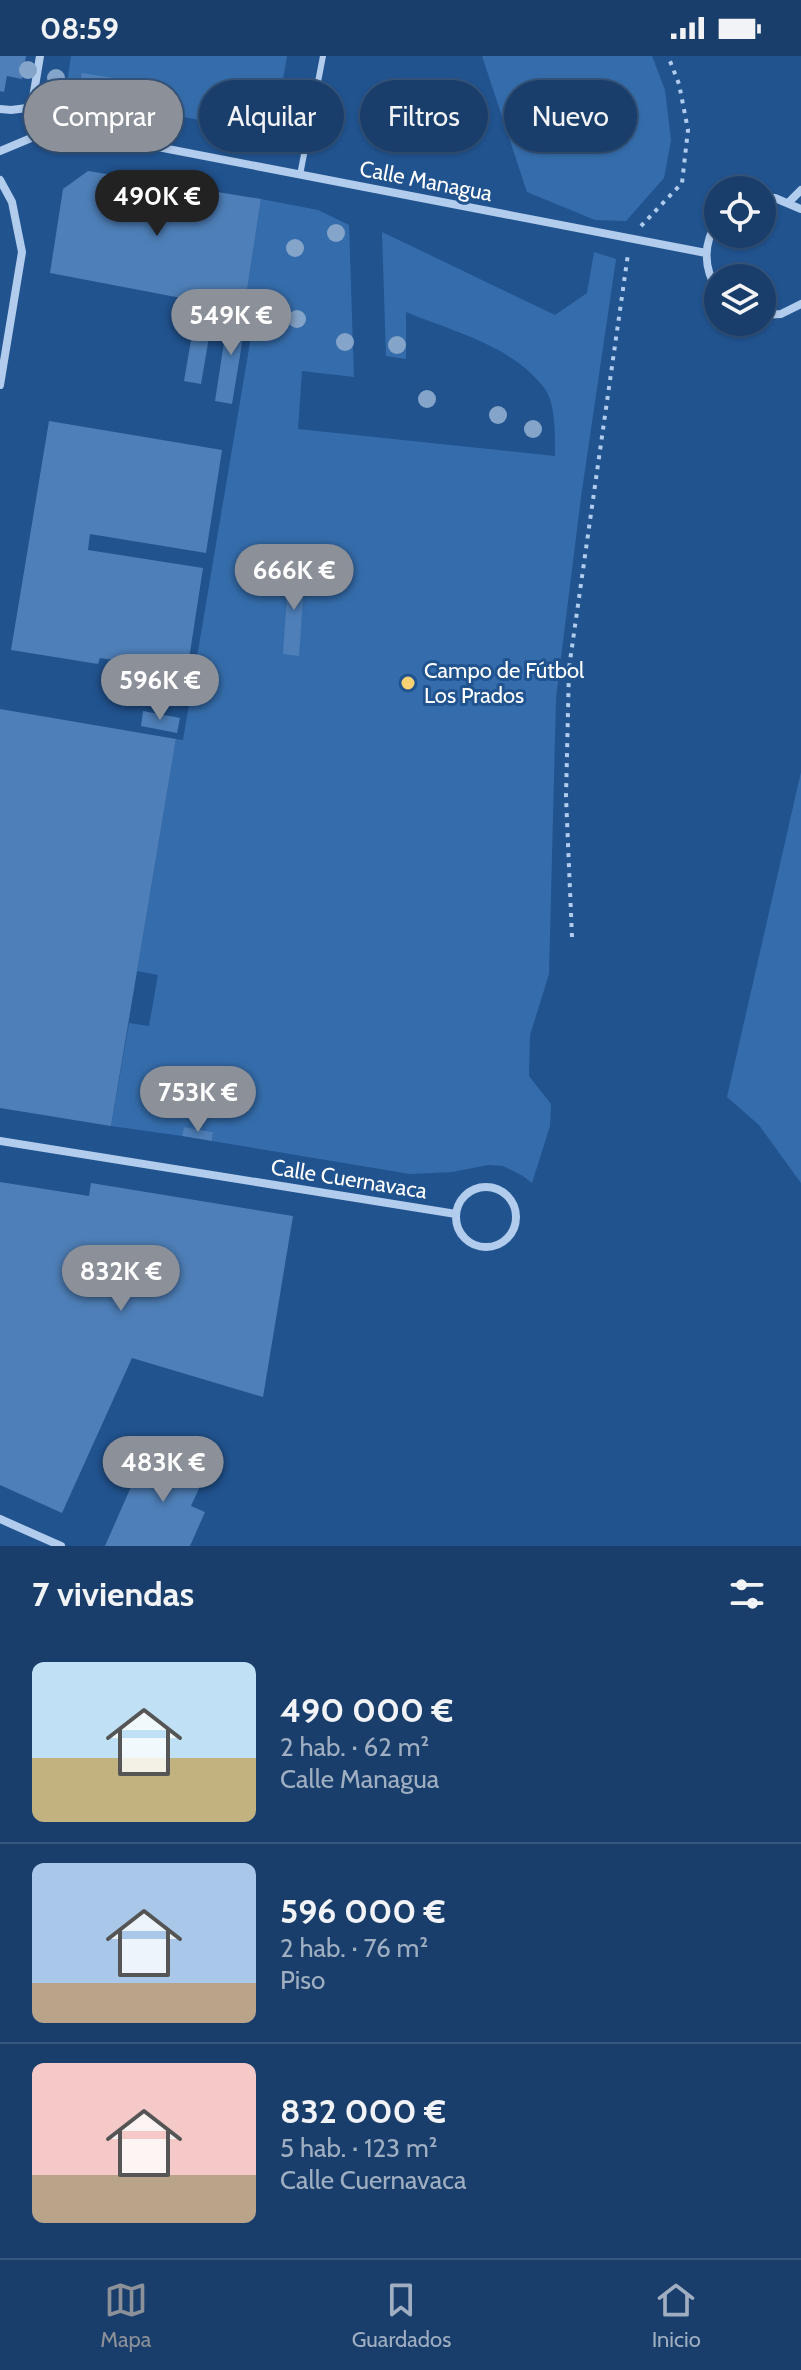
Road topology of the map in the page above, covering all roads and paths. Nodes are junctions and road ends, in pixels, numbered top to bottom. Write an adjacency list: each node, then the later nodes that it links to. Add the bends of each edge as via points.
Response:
1 (40, 56): 4 (street, via 27,108)
2 (323, 56): 6 (lane)
3 (668, 56): 12 (path, via 688,130 682,183)
4 (0, 109)
5 (0, 151): 6 (street, Calle Managua, via 36,136 80,132)
6 (300, 175): 12 (street, Calle Managua)
7 (0, 180): 18 (street, via 12,202 22,252)
8 (801, 190): 10 (street)
9 (776, 200): 10 (street)
10 (789, 202): 11 (street)
11 (801, 209)
12 (630, 238): 14 (street, Calle Managua); 19 (path, via 569,668 566,797)
13 (707, 248): 14 (street)
14 (706, 253): 15 (street)
15 (708, 264)
16 (801, 304): 17 (street)
17 (776, 314)
18 (0, 385)
19 (572, 937)
20 (0, 1141): 21 (street, Calle Cuernavaca)
21 (456, 1214): 21 (street, via 461,1235 479,1247 510,1237 517,1216 509,1196 492,1187 473,1189)
22 (0, 1519): 23 (street)
23 (61, 1546)

